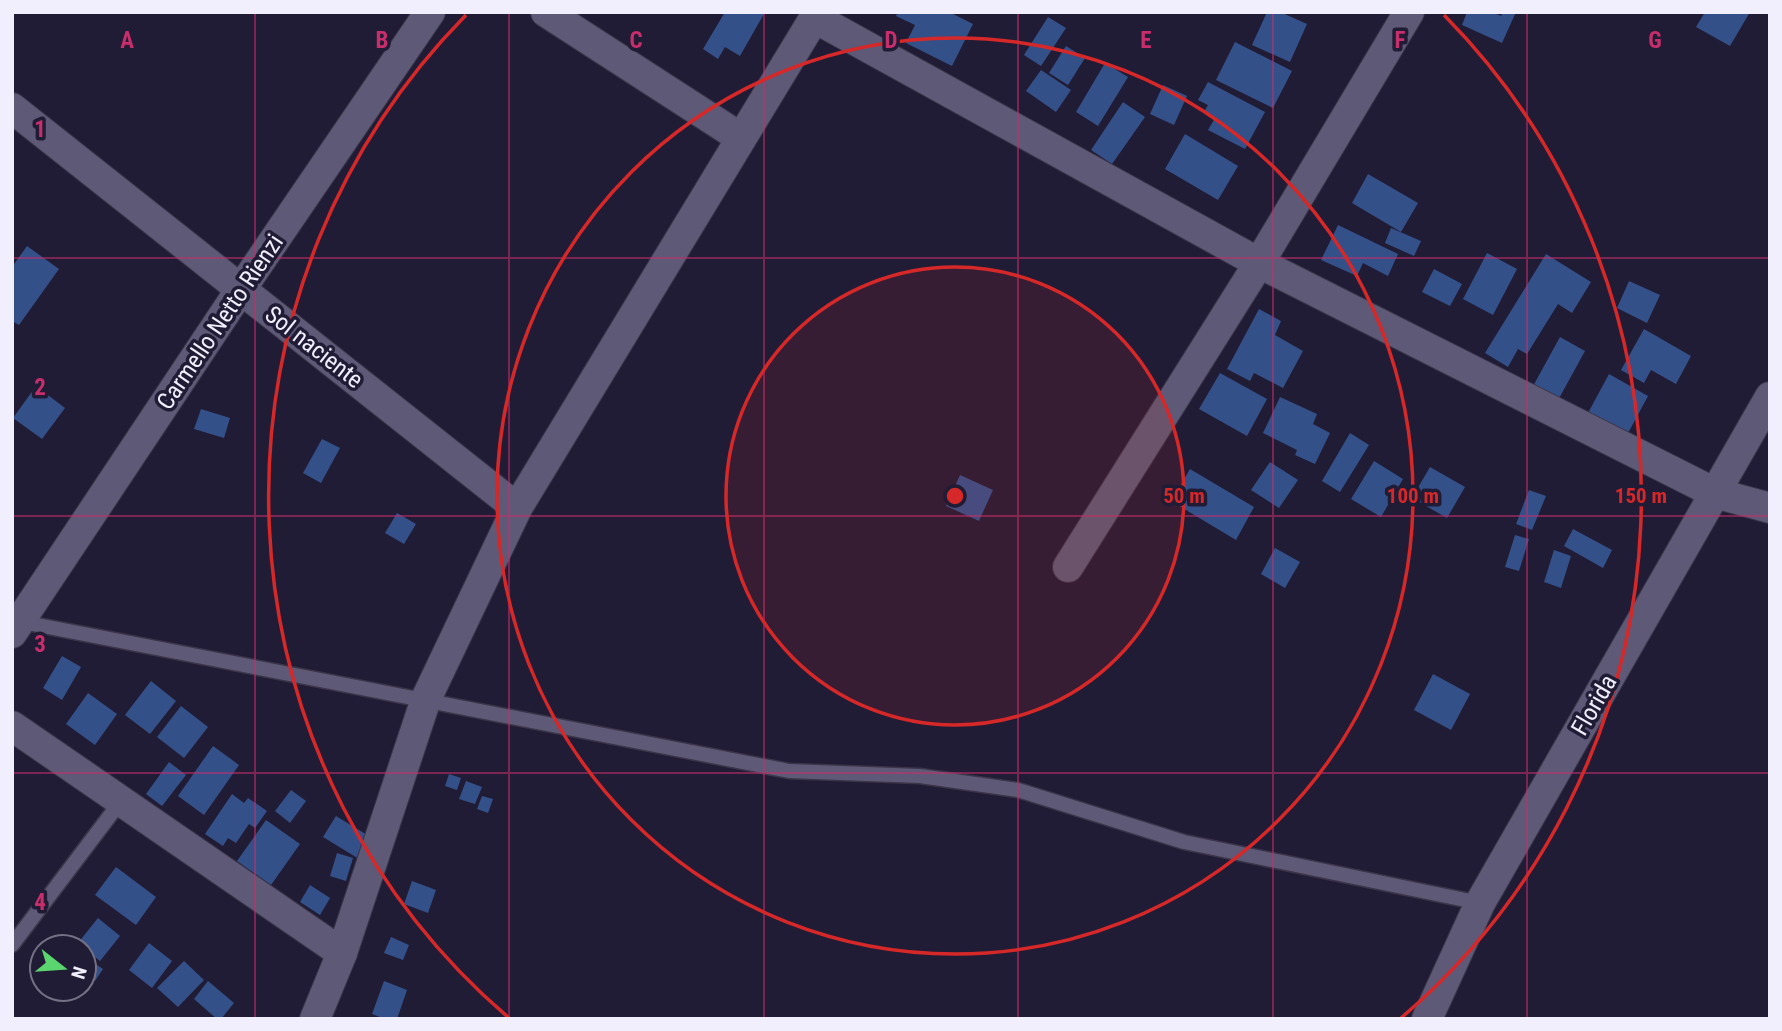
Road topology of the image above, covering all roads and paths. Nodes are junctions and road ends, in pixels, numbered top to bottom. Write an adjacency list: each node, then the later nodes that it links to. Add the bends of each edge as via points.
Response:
1 (430, 12): 8 (street, Carmello Netto Rienzi)
2 (547, 12): 6 (street)
3 (1409, 12): 7 (street)
4 (816, 15): 6 (street); 7 (street)
5 (12, 107): 8 (street, Sol naciente)
6 (741, 138): 11 (street)
7 (1259, 263): 10 (street); 13 (street)
8 (241, 289): 11 (street, Sol naciente); 14 (street, Carmello Netto Rienzi)
9 (1770, 397): 10 (street, Florida)
10 (1715, 493): 12 (street); 18 (street, Florida)
11 (517, 508): 15 (street)
12 (1770, 509)
13 (1068, 567)
14 (15, 625): 15 (lane)
15 (426, 699): 18 (lane, via 789,771 920,776 1018,790 1184,842); 20 (street)
16 (12, 726): 17 (street)
17 (121, 801): 19 (lane); 20 (street)
18 (1480, 903): 22 (street, Florida)
19 (12, 945)
20 (342, 953): 21 (street)
21 (315, 1019)
22 (1427, 1019)

